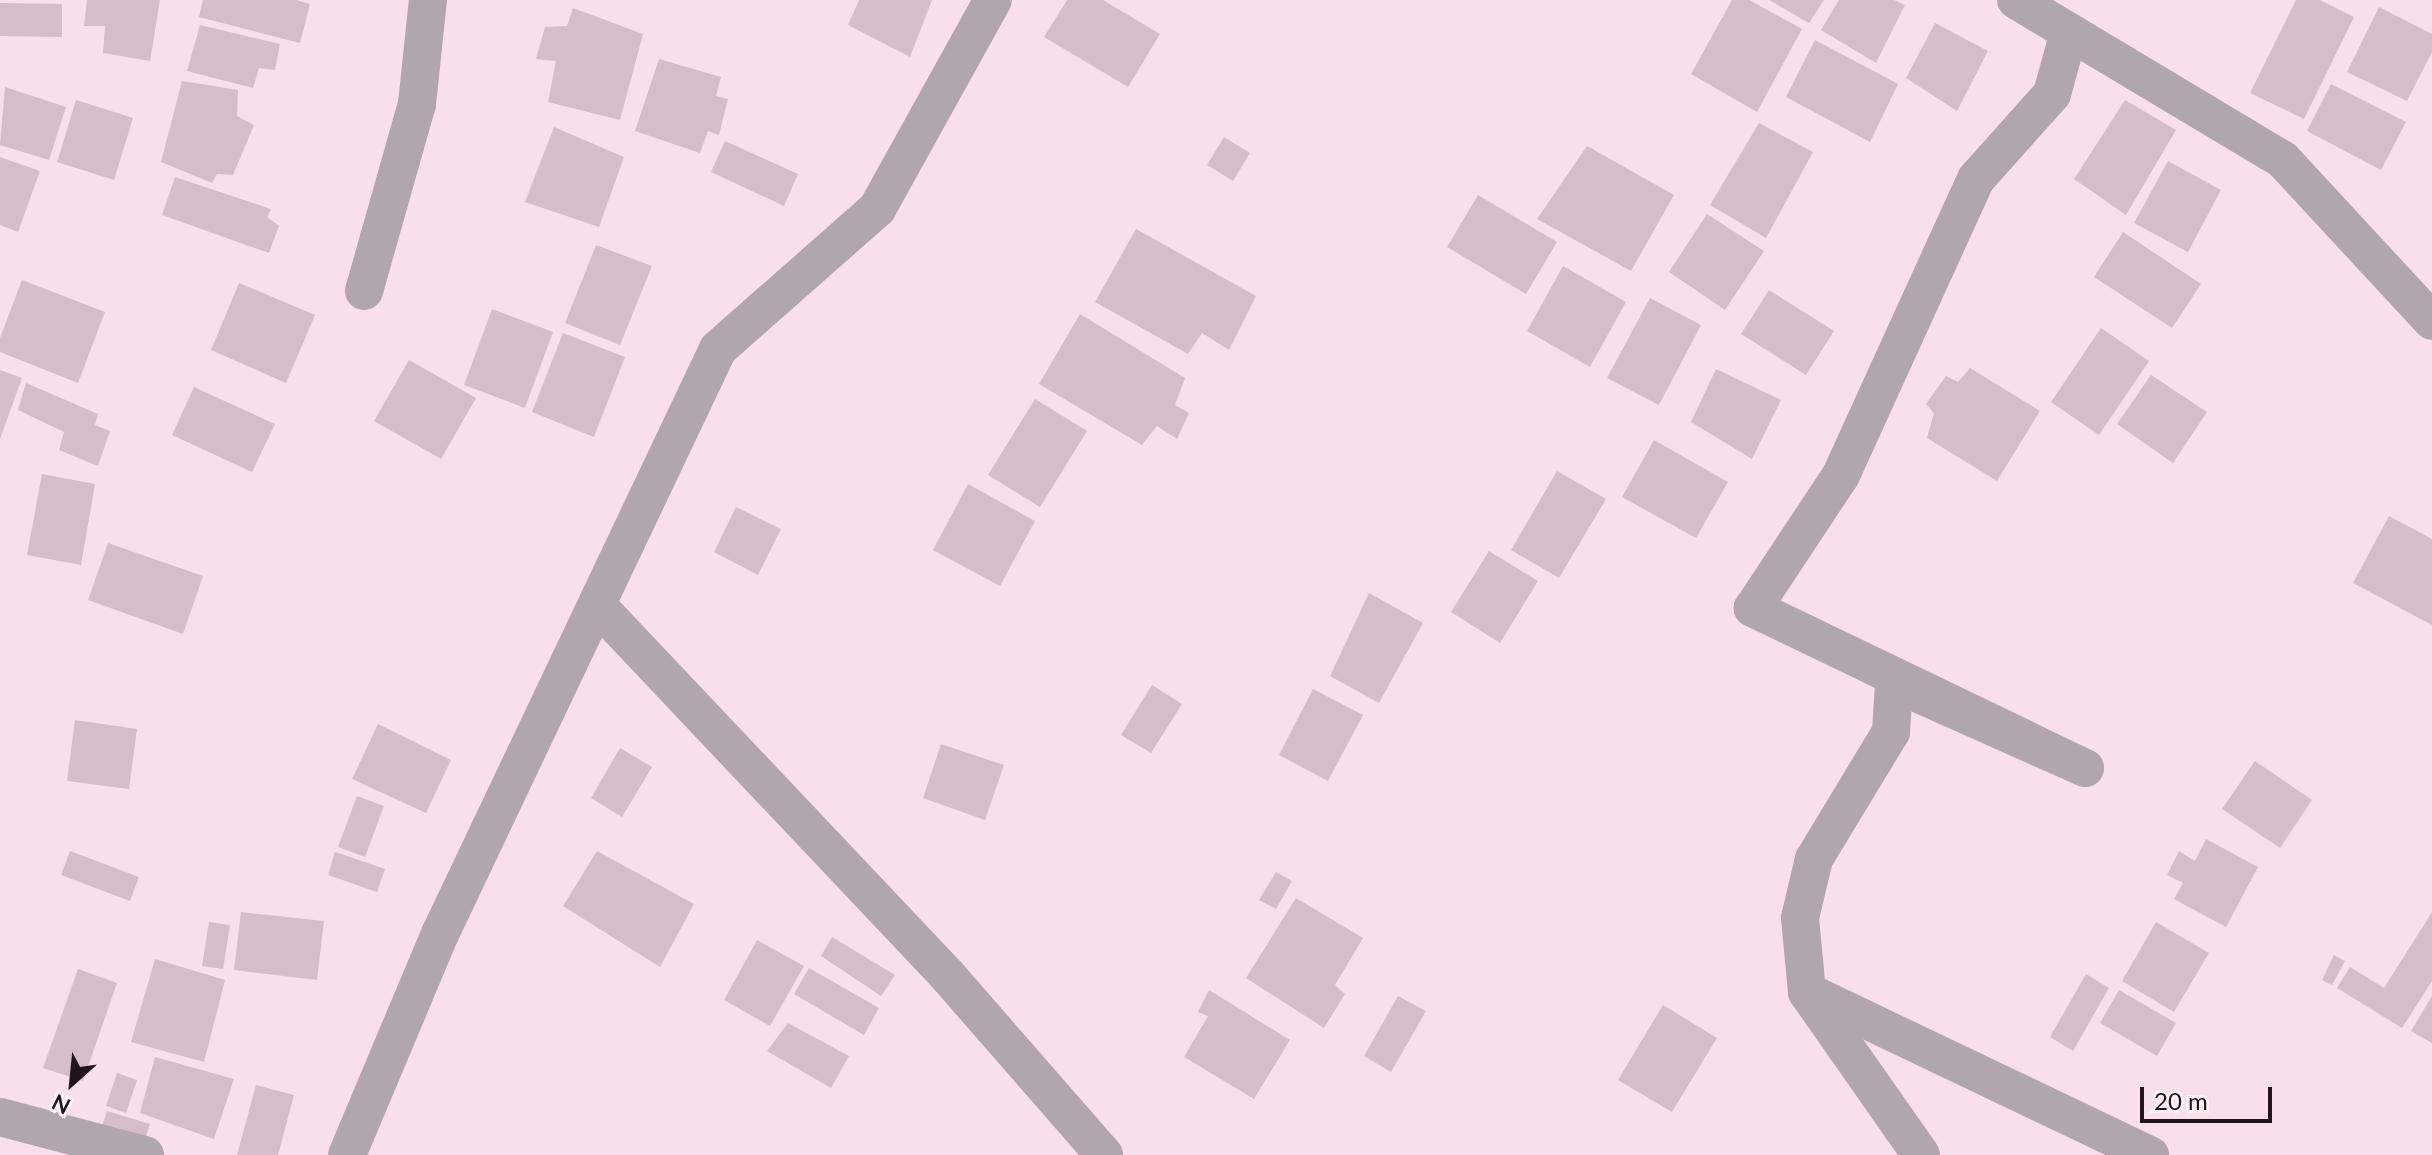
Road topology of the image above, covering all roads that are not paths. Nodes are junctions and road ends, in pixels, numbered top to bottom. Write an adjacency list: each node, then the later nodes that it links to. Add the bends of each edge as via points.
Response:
1 (428, 0): 5 (street, via 417,104)
2 (993, 0): 7 (street, via 877,209 718,349)
3 (2016, 0): 4 (street)
4 (2069, 32): 6 (street, via 2283,160); 8 (street, via 2052,94 1976,179 1841,475 1753,608 2085,768 1894,683 1891,732 1814,859 1800,918)
5 (364, 291)
6 (2432, 321)
7 (597, 605): 11 (street, via 440,934); 12 (street, via 947,975)
8 (1807, 992): 13 (street); 14 (street)
9 (0, 1117): 10 (street)
10 (145, 1155)
11 (347, 1155)
12 (1104, 1155)
13 (1921, 1155)
14 (2150, 1155)

